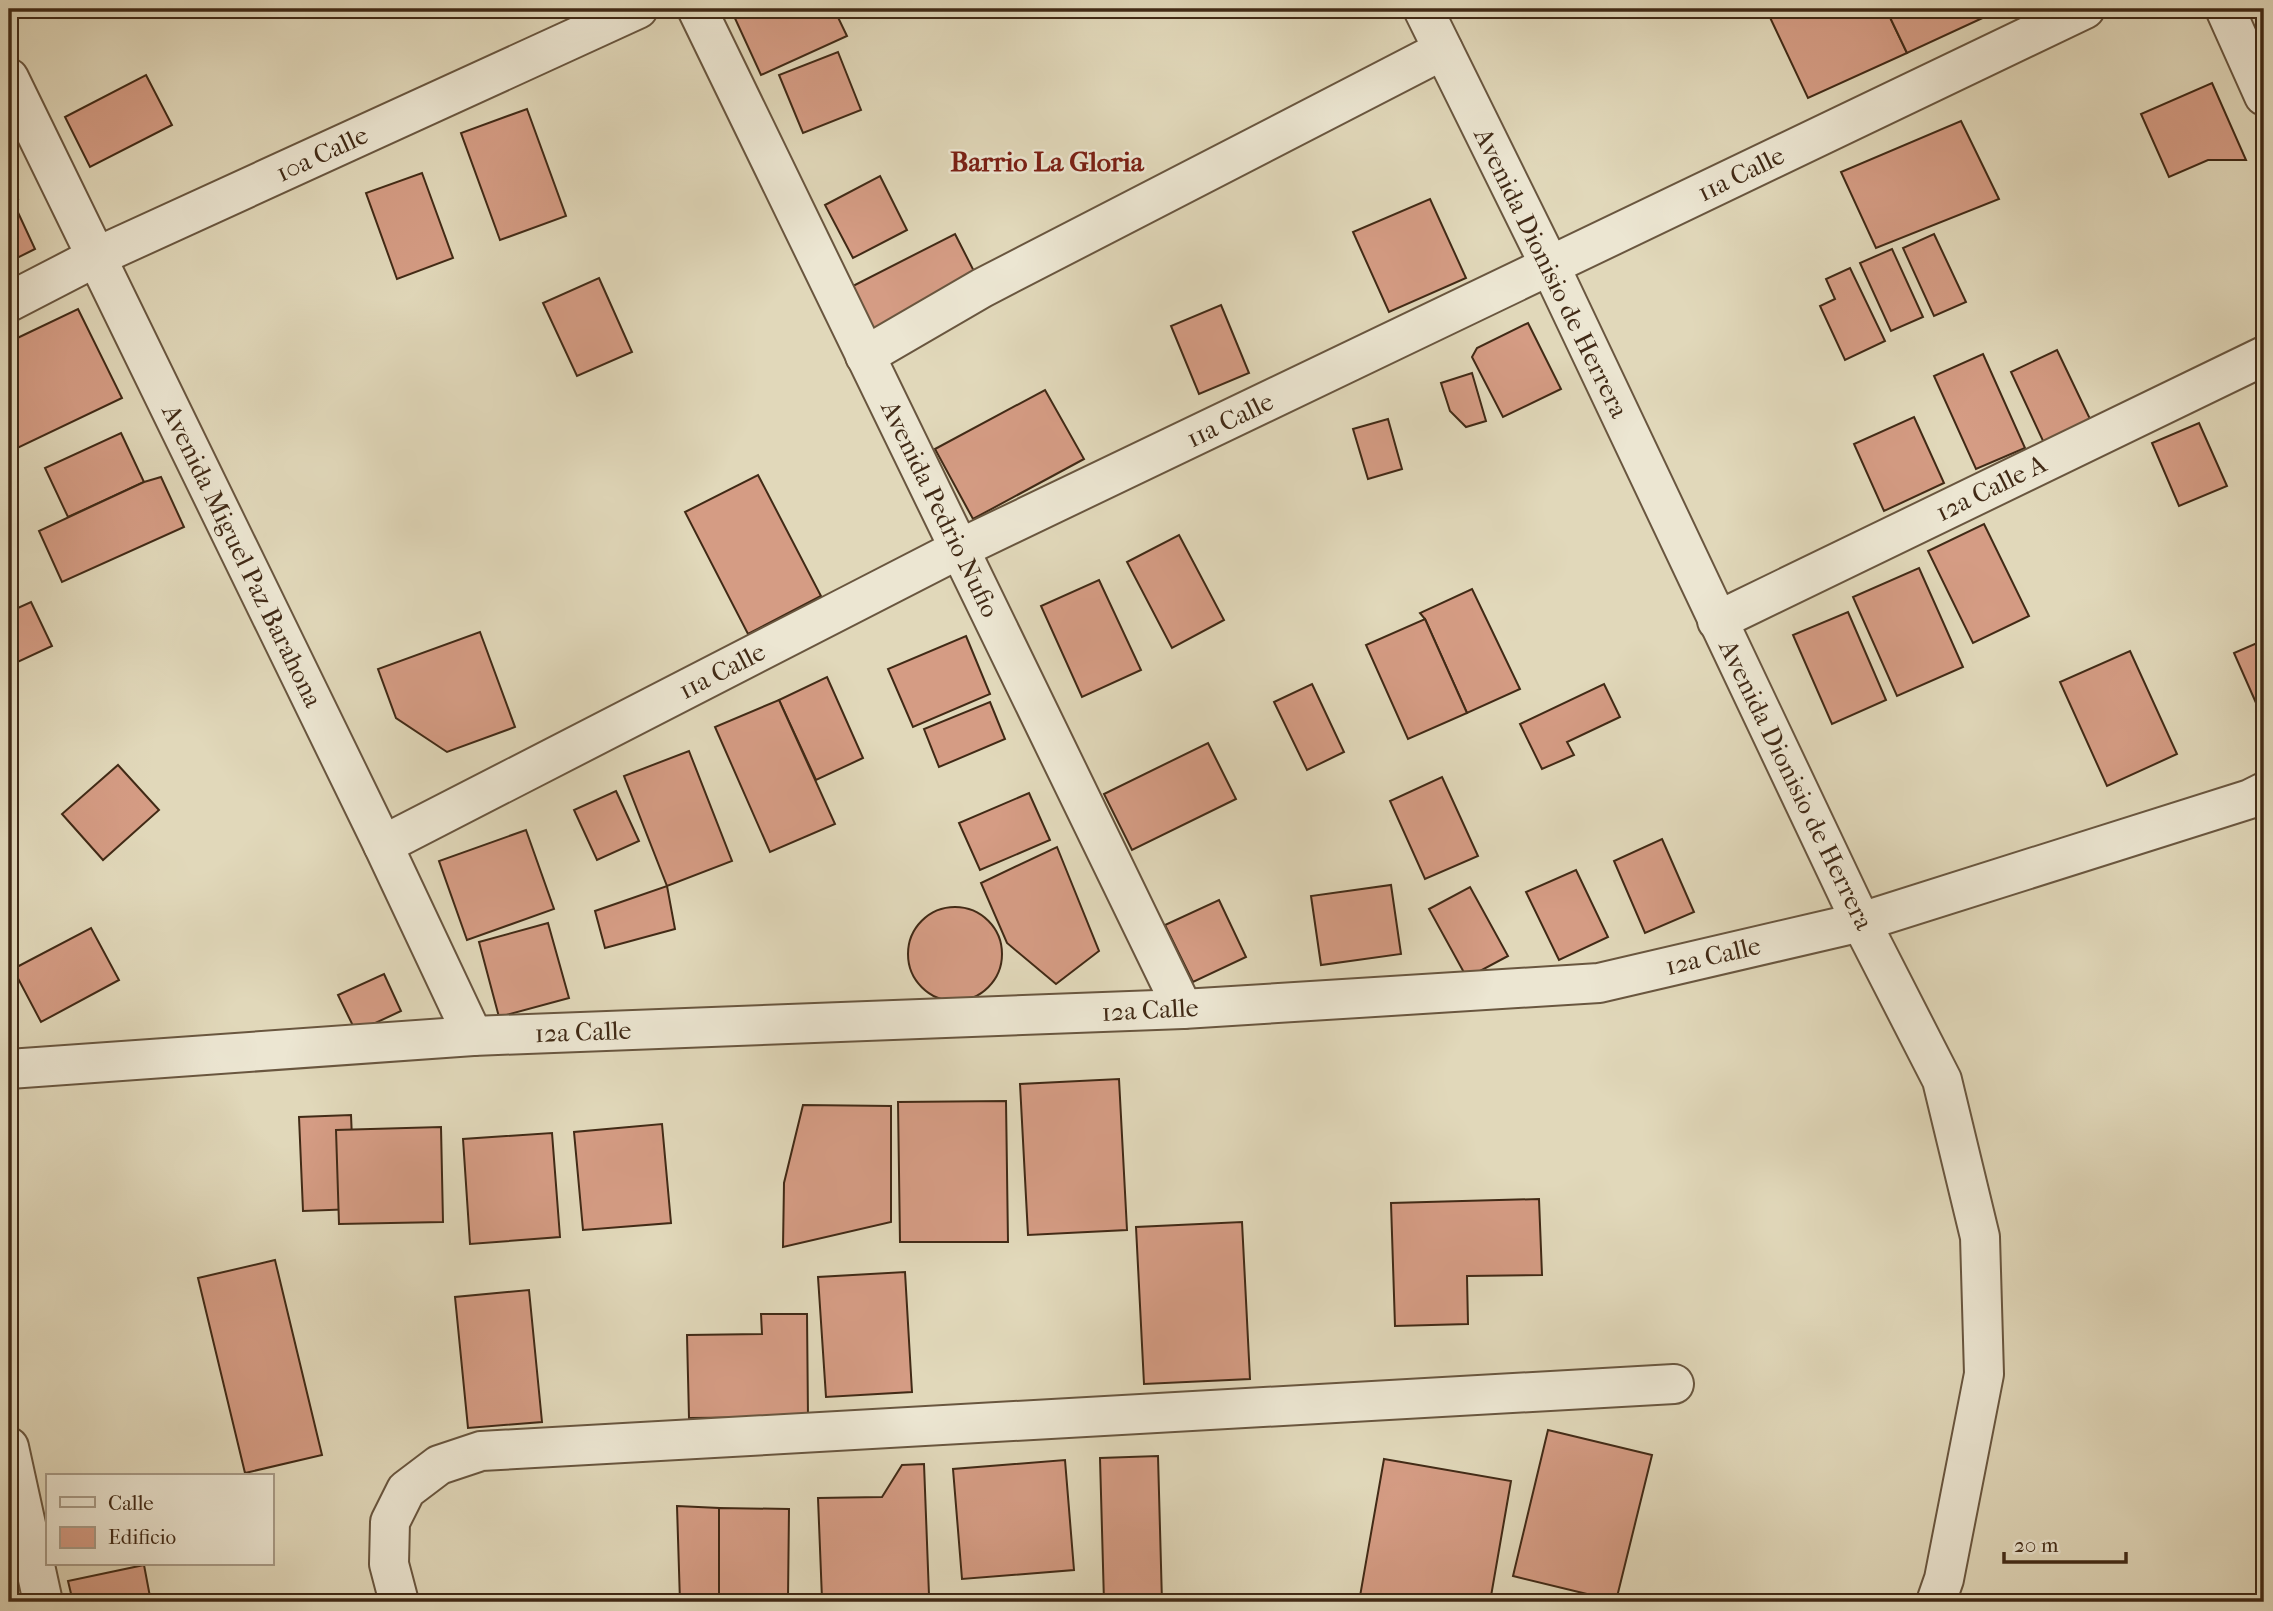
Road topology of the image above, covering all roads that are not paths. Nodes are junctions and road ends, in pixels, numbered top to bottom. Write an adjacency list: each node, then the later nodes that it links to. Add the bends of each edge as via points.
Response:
1 (638, 9): 9 (street, 10a Calle)
2 (697, 9): 12 (street, Avenida Pedrio Nufio)
3 (1423, 9): 6 (street, Avenida Dionisio de Herrera)
4 (2085, 9): 10 (street, 11a Calle)
5 (2225, 9): 8 (street)
6 (1443, 50): 10 (street, Avenida Dionisio de Herrera); 12 (street, via 982,288)
7 (9, 78): 9 (street, Avenida Miguel Paz Barahona)
8 (2264, 96)
9 (96, 257): 11 (street, 10a Calle); 17 (street, Avenida Miguel Paz Barahona)
10 (1550, 266): 14 (street, 11a Calle); 15 (street, Avenida Dionisio de Herrera)
11 (9, 302)
12 (865, 356): 14 (street, Avenida Pedrio Nufio)
13 (2264, 356): 15 (street, 12a Calle A)
14 (959, 549): 17 (street, 11a Calle); 19 (street, Avenida Pedrio Nufio)
15 (1717, 621): 18 (street, Avenida Dionisio de Herrera)
16 (2259, 799): 18 (street, 12a Calle)
17 (383, 845): 20 (street, Avenida Miguel Paz Barahona)
18 (1861, 922): 19 (street, 12a Calle, via 1599,983); 26 (street, Avenida Dionisio de Herrera, via 1942,1080 1980,1237 1984,1374)
19 (1183, 1009): 20 (street, 12a Calle)
20 (474, 1036): 21 (street, 12a Calle)
21 (9, 1069)
22 (1674, 1384): 25 (street, via 481,1451 439,1465 406,1490 390,1522 389,1564)
23 (9, 1447): 24 (street)
24 (43, 1602)
25 (399, 1602)
26 (1936, 1602)

